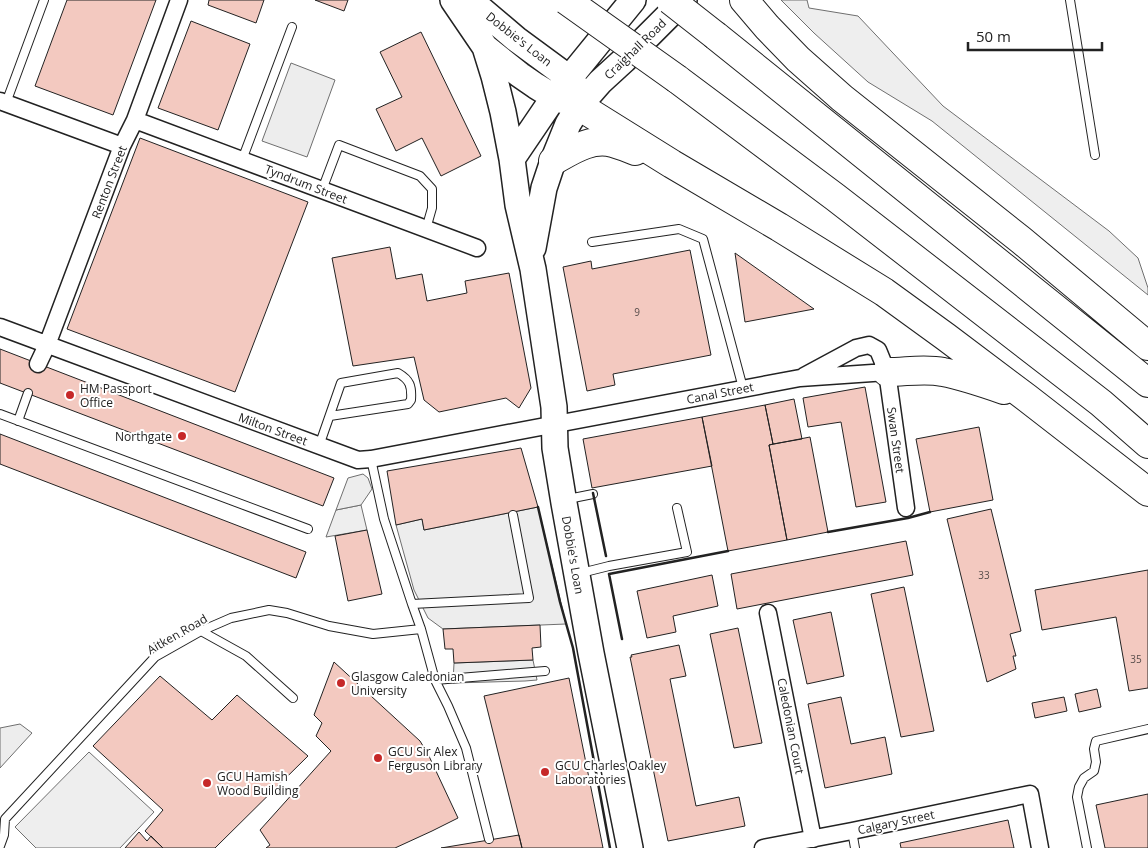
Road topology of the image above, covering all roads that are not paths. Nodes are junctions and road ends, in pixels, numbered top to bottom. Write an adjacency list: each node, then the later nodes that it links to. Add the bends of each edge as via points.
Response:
1 (44, 0): 14 (lane)
2 (179, 0): 15 (street, Renton Street)
3 (453, 0): 12 (main road, Dobbie's Loan)
4 (470, 0): 13 (main road, Dobbie's Loan, via 516,39)
5 (566, 0): 41 (highway, bridge, via 835,197 1094,397)
6 (633, 0): 13 (main road)
7 (670, 0): 33 (highway, bridge)
8 (684, 0): 13 (main road, Craighall Road)
9 (744, 0): 29 (highway, via 798,59 842,98)
10 (1070, 0): 17 (lane)
11 (292, 27): 19 (lane)
12 (485, 47): 13 (main road, Dobbie's Loan, via 520,75); 18 (main road, Dobbie's Loan)
13 (572, 95): 18 (main road); 20 (main road, Dobbie's Loan, via 568,124); 21 (highway)
14 (3, 102): 16 (street)
15 (135, 120): 16 (street, Renton Street); 19 (street, Tyndrum Street)
16 (122, 146): 28 (street, Renton Street)
17 (1095, 155)
18 (512, 159): 26 (main road, Dobbie's Loan, via 518,205)
19 (242, 160): 22 (street, Tyndrum Street)
20 (553, 161): 21 (highway, via 590,143 611,142); 26 (main road, Dobbie's Loan, via 542,197)
21 (672, 164): 36 (highway, via 884,292)
22 (322, 190): 23 (street, Tyndrum Street); 23 (lane, via 339,145 420,176 432,189 432,208)
23 (426, 229): 25 (street, Tyndrum Street)
24 (592, 242): 34 (lane, via 679,229 703,239)
25 (477, 248)
26 (531, 260): 40 (main road, Dobbie's Loan)
27 (0, 327): 28 (street, Milton Street)
28 (48, 345): 30 (street, Renton Street); 42 (street, Milton Street)
29 (1148, 346)
30 (38, 364)
31 (887, 372): 32 (street, Canal Street); 32 (street, Swan Street, via 878,350 869,345 856,348); 36 (highway, via 942,372); 48 (street, Swan Street)
32 (800, 378): 34 (street, Canal Street)
33 (1148, 383)
34 (743, 388): 40 (street, Canal Street)
35 (28, 394): 39 (lane)
36 (1027, 398): 44 (highway)
37 (0, 414): 39 (lane)
38 (330, 416): 38 (lane, via 341,383 398,372 409,382 412,392 408,404); 42 (lane)
39 (18, 421): 50 (lane)
40 (555, 424): 43 (street, Milton Street); 46 (main road, Dobbie's Loan, via 555,448)
41 (1148, 444)
42 (319, 446): 43 (street, Milton Street, via 358,460)
43 (371, 459): 52 (lane, via 384,520)
44 (1148, 492)
45 (594, 494): 46 (lane)
46 (563, 500): 51 (main road, Dobbie's Loan)
47 (677, 508): 51 (lane, via 687,552)
48 (906, 508)
49 (512, 515): 52 (lane, via 528,598)
50 (308, 529)
51 (576, 575): 64 (main road, Dobbie's Loan)
52 (412, 604): 54 (lane)
53 (768, 613): 62 (street, Caledonian Court)
54 (421, 629): 55 (lane, Aitken Road, via 373,634 269,610 231,618); 57 (lane)
55 (201, 631): 58 (lane, via 246,656); 63 (lane, Aitken Road, via 155,657 5,819)
56 (545, 671): 57 (lane)
57 (435, 680): 61 (lane, via 466,748)
58 (293, 698)
59 (1148, 729): 68 (lane, via 1096,740 1094,772 1084,778 1077,798)
60 (852, 831): 62 (street, Calgary Street); 66 (lane); 67 (street, Calgary Street, via 1030,794)
61 (489, 839)
62 (814, 839): 65 (street, Calgary Street)
63 (0, 846)
64 (630, 848)
65 (762, 848)
66 (856, 848)
67 (1040, 848)
68 (1087, 848)

